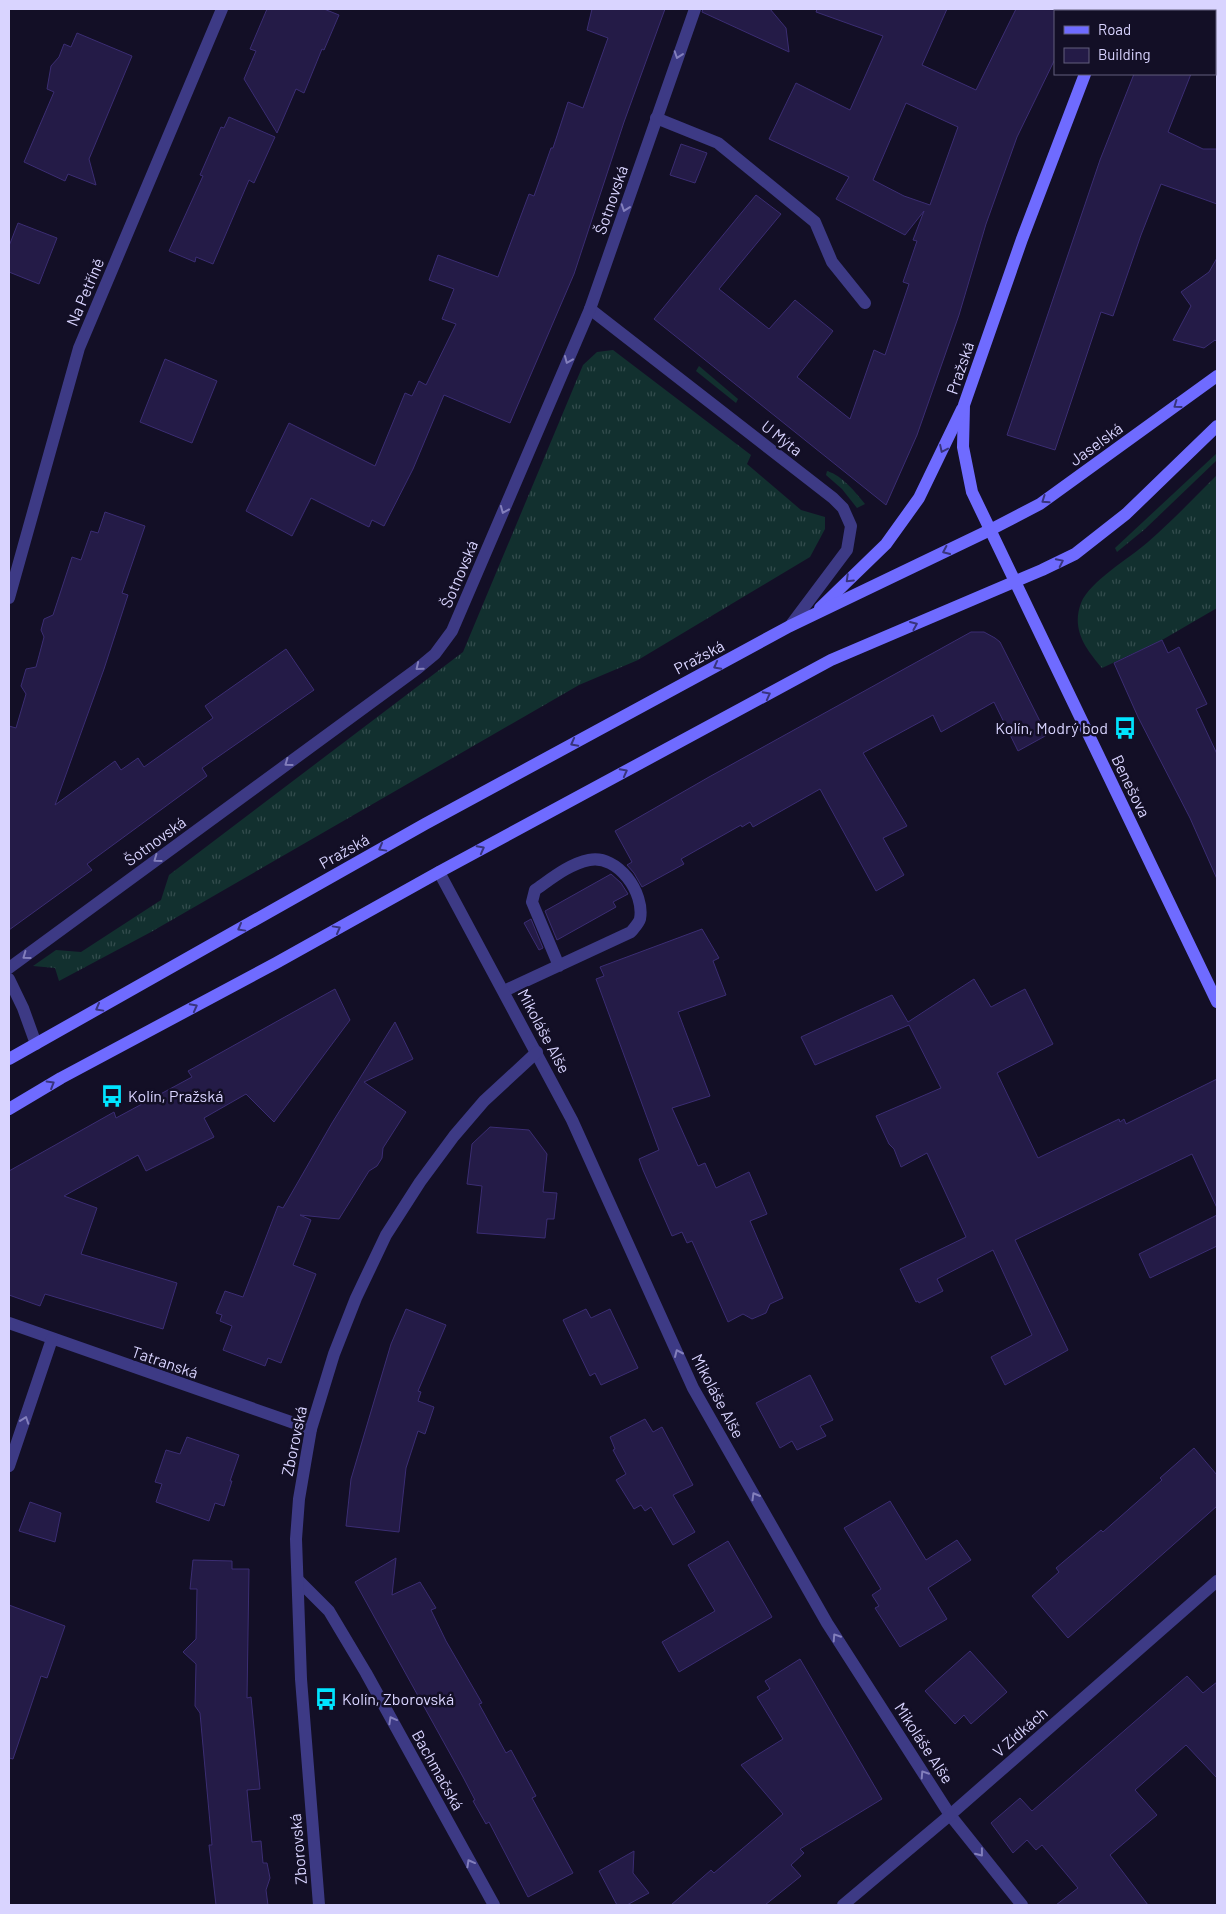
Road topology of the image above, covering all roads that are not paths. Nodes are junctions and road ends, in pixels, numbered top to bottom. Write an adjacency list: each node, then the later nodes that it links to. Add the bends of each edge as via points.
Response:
1 (222, 9): 12 (street, Na Petříně, via 79,348)
2 (695, 9): 4 (street, Šotnovská, one-way to 4)
3 (1085, 75): 8 (street, Pražská, via 1022,239)
4 (656, 118): 5 (street, via 718,142 815,222 832,262); 6 (street, Šotnovská, one-way to 6)
5 (865, 303)
6 (590, 309): 14 (street, U Mýta, via 843,508 851,526 847,550); 17 (street, Šotnovská, one-way to 17, via 445,643 417,669)
7 (1217, 376): 10 (street, Jaselská, one-way to 10, via 1040,504)
8 (964, 405): 10 (street, Pražská, via 963,447 972,492); 13 (street, one-way to 13, via 914,506 886,544)
9 (1217, 426): 11 (street, one-way to 9, via 1075,554 1126,514)
10 (990, 530): 11 (street, Benešova); 13 (street, Pražská, one-way to 13)
11 (1015, 581): 15 (street, one-way to 11, via 832,660); 20 (street, Benešova)
12 (9, 598)
13 (811, 616): 14 (street, Pražská)
14 (790, 626): 21 (street, Pražská, one-way to 21, via 425,824)
15 (438, 872): 19 (street, Mikoláše Alše); 24 (street, one-way to 15)
16 (559, 966): 16 (street, via 631,932 640,920 639,900 617,866 604,860 589,860 563,871 535,890 532,902); 19 (street)
17 (9, 968)
18 (9, 979): 21 (street)
19 (504, 991): 22 (street, Mikoláše Alše)
20 (1217, 1002)
21 (36, 1044): 23 (street, Pražská)
22 (537, 1052): 27 (street, Zborovská, via 484,1101 454,1136 386,1235 334,1354); 31 (street, Mikoláše Alše, one-way to 22, via 827,1623 693,1388 572,1120)
23 (9, 1060)
24 (9, 1109)
25 (9, 1323): 26 (street, Tatranská)
26 (52, 1340): 27 (street, Tatranská); 28 (street, one-way to 26)
27 (310, 1429): 29 (street, Zborovská, via 299,1499 296,1539)
28 (9, 1466)
29 (298, 1580): 32 (street, Zborovská, via 301,1679); 33 (street, Bachmačská, one-way to 29, via 329,1611)
30 (1217, 1581): 31 (street, V Zídkách)
31 (950, 1815): 34 (street, V Zídkách); 35 (street, Mikoláše Alše, one-way to 35)
32 (319, 1905)
33 (494, 1905)
34 (843, 1905)
35 (1022, 1905)

